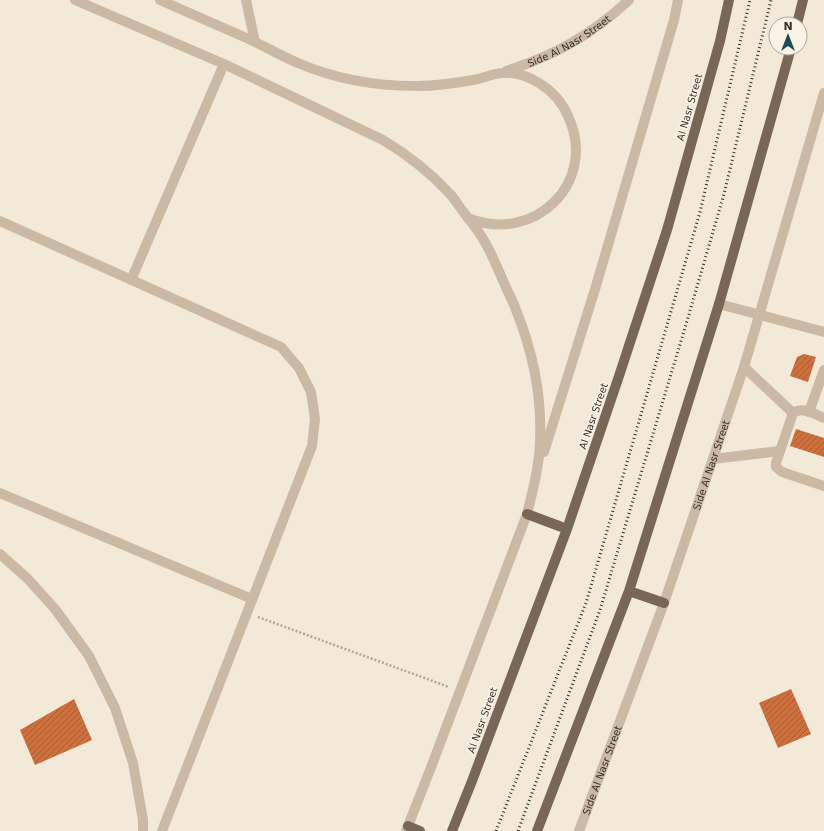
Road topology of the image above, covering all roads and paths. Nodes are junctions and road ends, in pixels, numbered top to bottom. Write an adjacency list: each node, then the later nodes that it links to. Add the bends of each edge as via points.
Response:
1 (75, 0): 11 (street)
2 (162, 0): 9 (street, Side Al Nasr Street)
3 (246, 0): 9 (street)
4 (629, 0): 12 (street, Side Al Nasr Street, via 612,16 571,44)
5 (678, 0): 27 (street, via 596,286)
6 (729, 0): 31 (main road, Al Nasr Street, via 667,230 620,376)
7 (803, 0): 8 (main road)
8 (799, 16)
9 (254, 42): 12 (street, Side Al Nasr Street, via 321,72 392,86 438,85)
10 (789, 56): 17 (main road)
11 (224, 64): 14 (street, via 401,151 434,177); 16 (street)
12 (502, 73): 14 (street, via 515,74 539,83 559,100 572,123 575,135 572,174 550,206 528,219 503,225 477,222)
13 (824, 93): 18 (street, Side Al Nasr Street)
14 (468, 218): 27 (street, via 483,238 495,262 516,308 532,356 540,412)
15 (0, 221): 16 (street)
16 (131, 280): 34 (street, via 281,347 299,368 311,392 315,419 312,446)
17 (719, 304): 18 (street); 33 (main road)
18 (759, 315): 19 (street); 20 (street, Side Al Nasr Street)
19 (824, 332)
20 (744, 367): 23 (street); 26 (street, Side Al Nasr Street)
21 (824, 370): 22 (street)
22 (809, 412): 23 (street, via 800,410); 24 (street)
23 (793, 413): 25 (street)
24 (824, 418)
25 (780, 452): 26 (street); 28 (street, via 776,463 778,470)
26 (713, 458): 35 (street, Side Al Nasr Street)
27 (536, 475): 30 (street)
28 (824, 486)
29 (0, 493): 34 (street)
30 (528, 514): 31 (main road); 37 (street)
31 (566, 529): 42 (main road, Al Nasr Street)
32 (0, 554): 39 (street, via 28,579 55,609 89,656 115,708 133,763)
33 (629, 591): 35 (main road); 43 (main road)
34 (252, 598): 36 (street)
35 (664, 603): 44 (street, Side Al Nasr Street)
36 (246, 613): 37 (path); 40 (street)
37 (460, 691): 38 (street)
38 (407, 829): 41 (main road)
39 (143, 831)
40 (162, 831)
41 (420, 831)
42 (452, 831)
43 (537, 831)
44 (579, 831)

